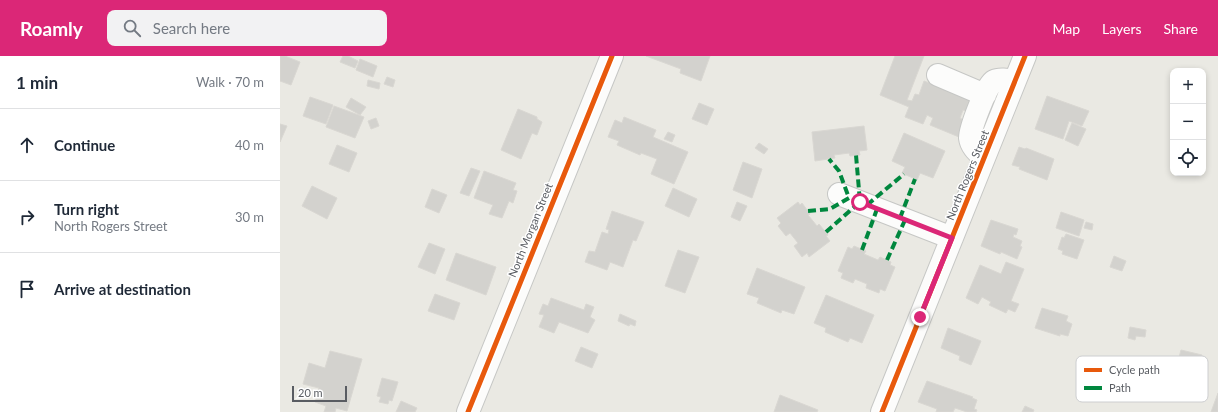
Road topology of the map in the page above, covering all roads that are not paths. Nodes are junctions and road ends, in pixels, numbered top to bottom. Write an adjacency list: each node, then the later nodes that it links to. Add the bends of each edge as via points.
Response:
1 (612, 56): 9 (street, North Morgan Street)
2 (1025, 56): 4 (street, North Rogers Street)
3 (938, 75): 5 (street)
4 (1016, 81): 5 (street, via 992,82); 6 (street, North Rogers Street)
5 (985, 95): 6 (street, via 970,139)
6 (984, 158): 8 (street, North Rogers Street)
7 (839, 194): 8 (street)
8 (952, 238): 10 (street, North Rogers Street)
9 (468, 412)
10 (882, 412)

